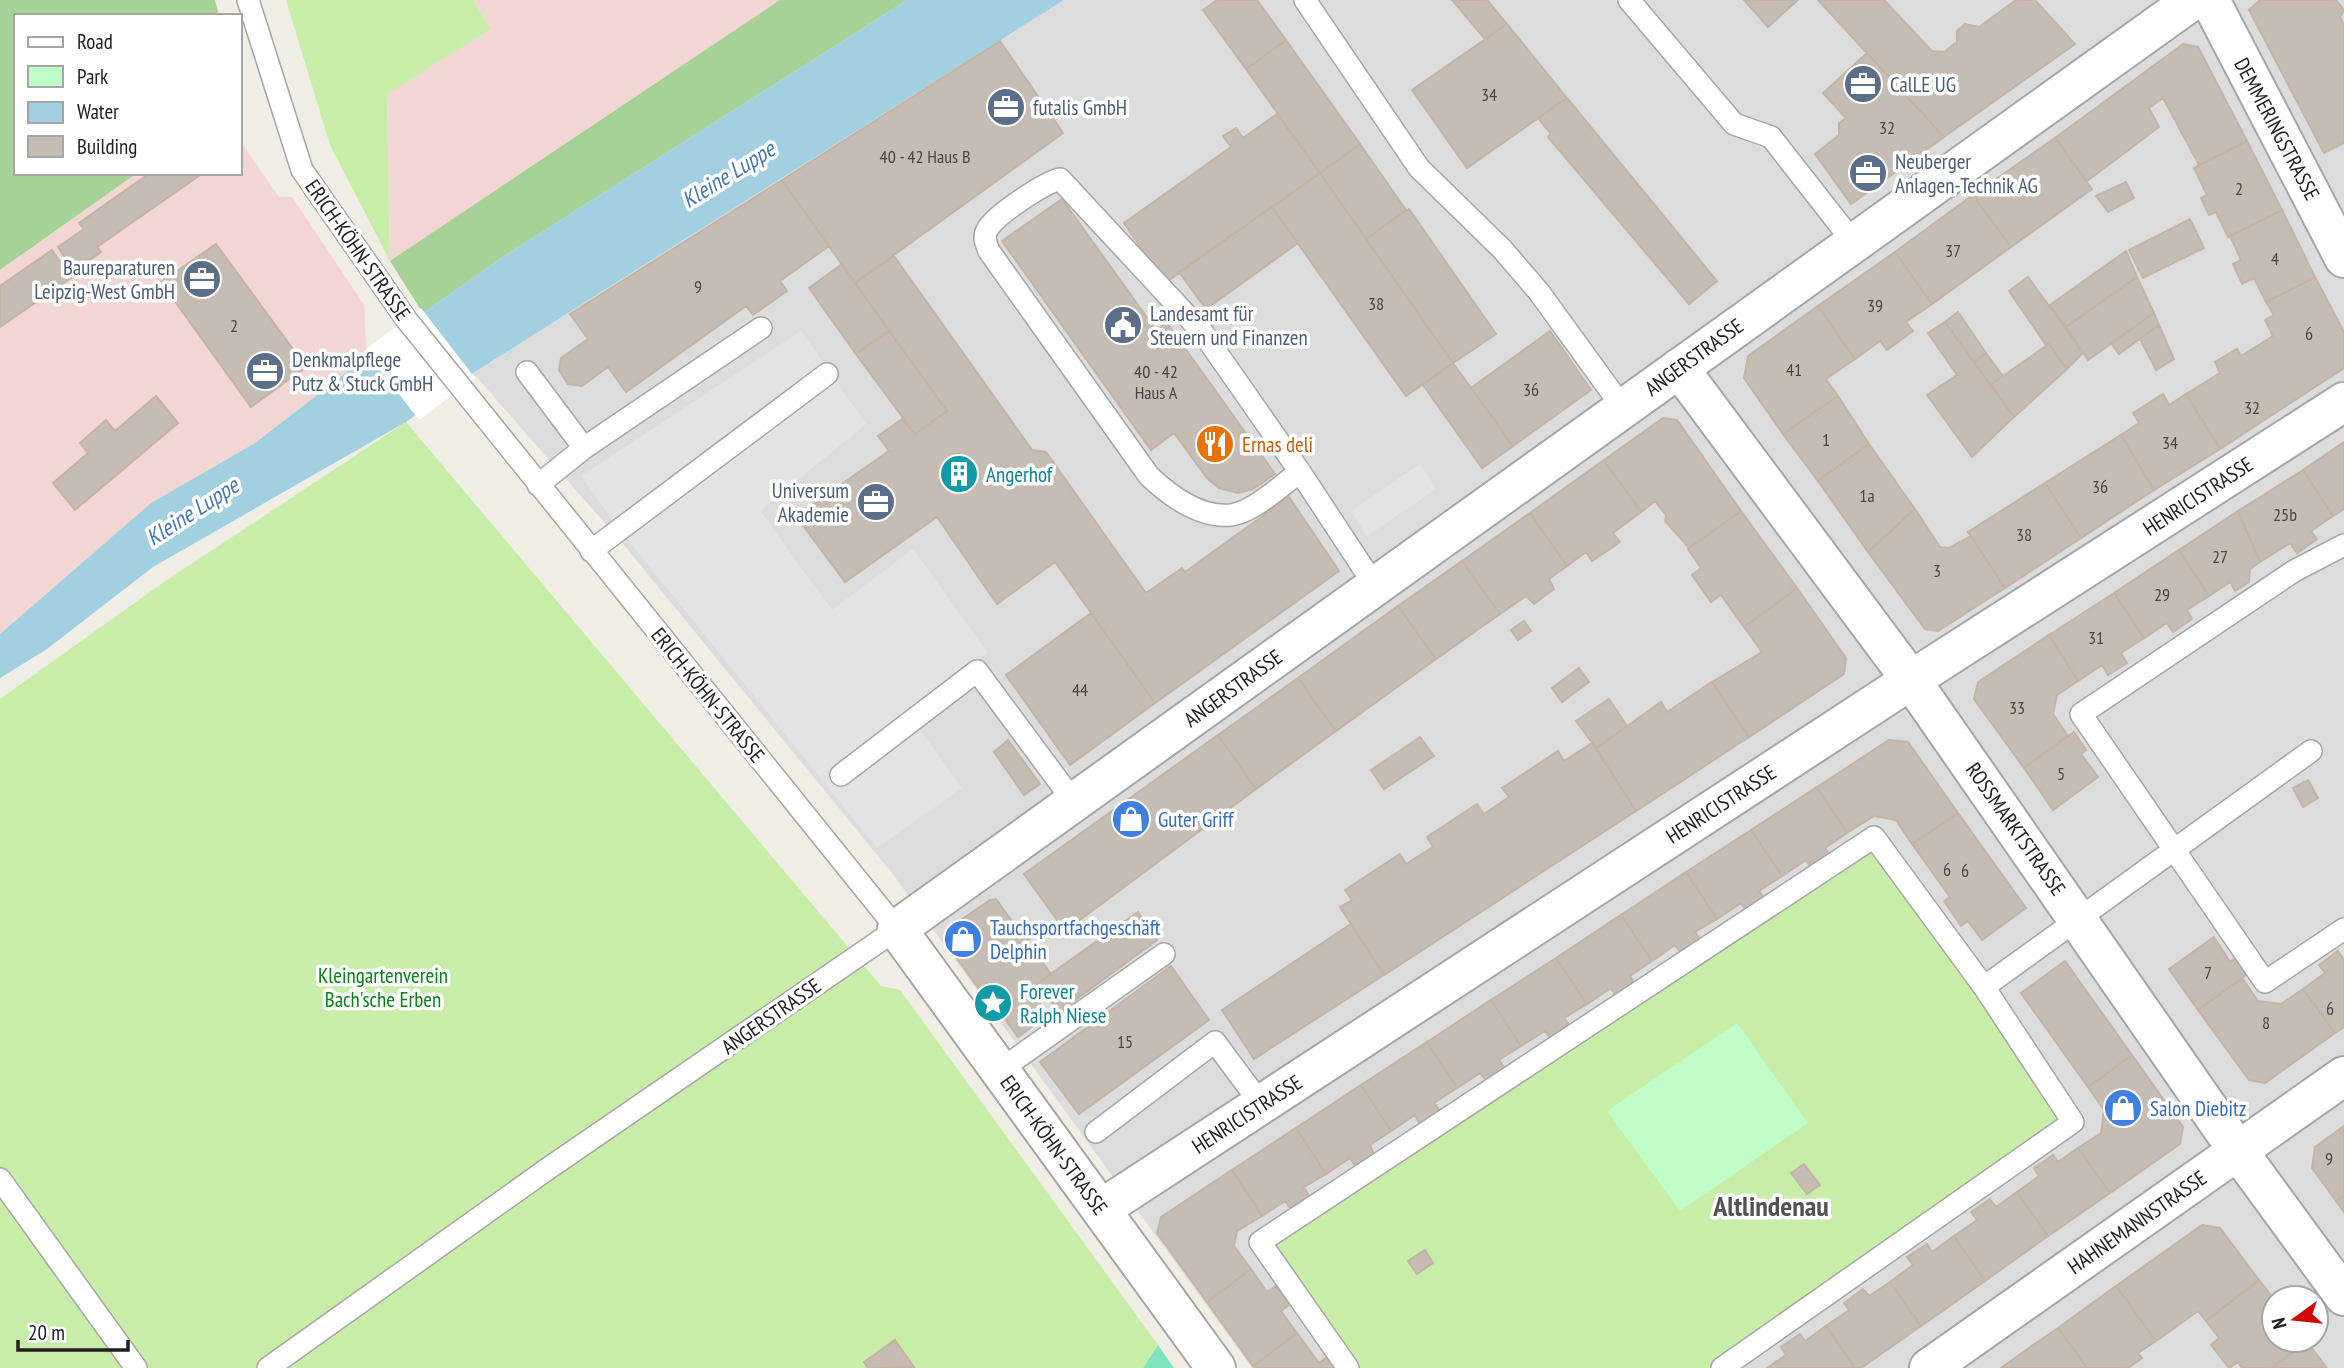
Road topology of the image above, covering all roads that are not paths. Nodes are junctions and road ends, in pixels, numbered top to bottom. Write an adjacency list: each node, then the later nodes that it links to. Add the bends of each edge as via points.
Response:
1 (248, 0): 16 (lane, ERICH-KÖHN-STRASSE, via 302,170 406,319)
2 (1305, 0): 13 (lane, via 1419,168 1539,292)
3 (1629, 0): 6 (lane, via 1734,124 1771,138)
4 (2193, 0): 6 (street, ANGERSTRASSE)
5 (2210, 0): 7 (street, DEMMERINGSTRASSE)
6 (1854, 243): 9 (street, ANGERSTRASSE)
7 (2344, 258)
8 (761, 328): 14 (lane)
9 (1679, 368): 13 (street, ANGERSTRASSE); 20 (street, ROSSMARKTSTRASSE)
10 (527, 372): 14 (lane)
11 (827, 374): 18 (lane)
12 (2344, 402): 20 (street, HENRICISTRASSE)
13 (1623, 408): 19 (street, ANGERSTRASSE)
14 (584, 448): 16 (lane)
15 (1300, 472): 15 (lane, via 1203,333 1060,179 997,219 985,232 989,251 1149,476 1168,495 1200,509 1231,515); 19 (lane)
16 (538, 485): 18 (lane, ERICH-KÖHN-STRASSE)
17 (2344, 545): 24 (lane, via 2294,571 2081,714)
18 (591, 551): 26 (lane, ERICH-KÖHN-STRASSE)
19 (1375, 586): 23 (street, ANGERSTRASSE)
20 (1911, 680): 25 (street, ROSSMARKTSTRASSE); 32 (street, HENRICISTRASSE)
21 (2311, 751): 24 (lane)
22 (841, 775): 23 (lane, via 976,671)
23 (1074, 802): 26 (street, ANGERSTRASSE)
24 (2174, 848): 25 (lane); 27 (lane, via 2265,982)
25 (2077, 918): 29 (lane); 34 (street, ROSSMARKTSTRASSE)
26 (897, 929): 30 (street, ERICH-KÖHN-STRASSE); 39 (lane, ANGERSTRASSE)
27 (2344, 929)
28 (1164, 954): 30 (lane)
29 (1984, 987): 41 (lane, via 1874,837 1260,1242); 42 (lane, via 2073,1122)
30 (1000, 1070): 36 (street, ERICH-KÖHN-STRASSE)
31 (2344, 1076): 34 (street, HAHNEMANNSTRASSE)
32 (1261, 1104): 33 (lane, via 1215,1042); 36 (street, HENRICISTRASSE)
33 (1096, 1132)
34 (2238, 1151): 37 (street, ROSSMARKTSTRASSE); 43 (street, HAHNEMANNSTRASSE)
35 (0, 1180): 38 (lane)
36 (1101, 1209): 40 (street, ERICH-KÖHN-STRASSE)
37 (2344, 1296)
38 (136, 1368)
39 (268, 1368)
40 (1216, 1368)
41 (1348, 1368)
42 (1722, 1368)
43 (1930, 1368)

